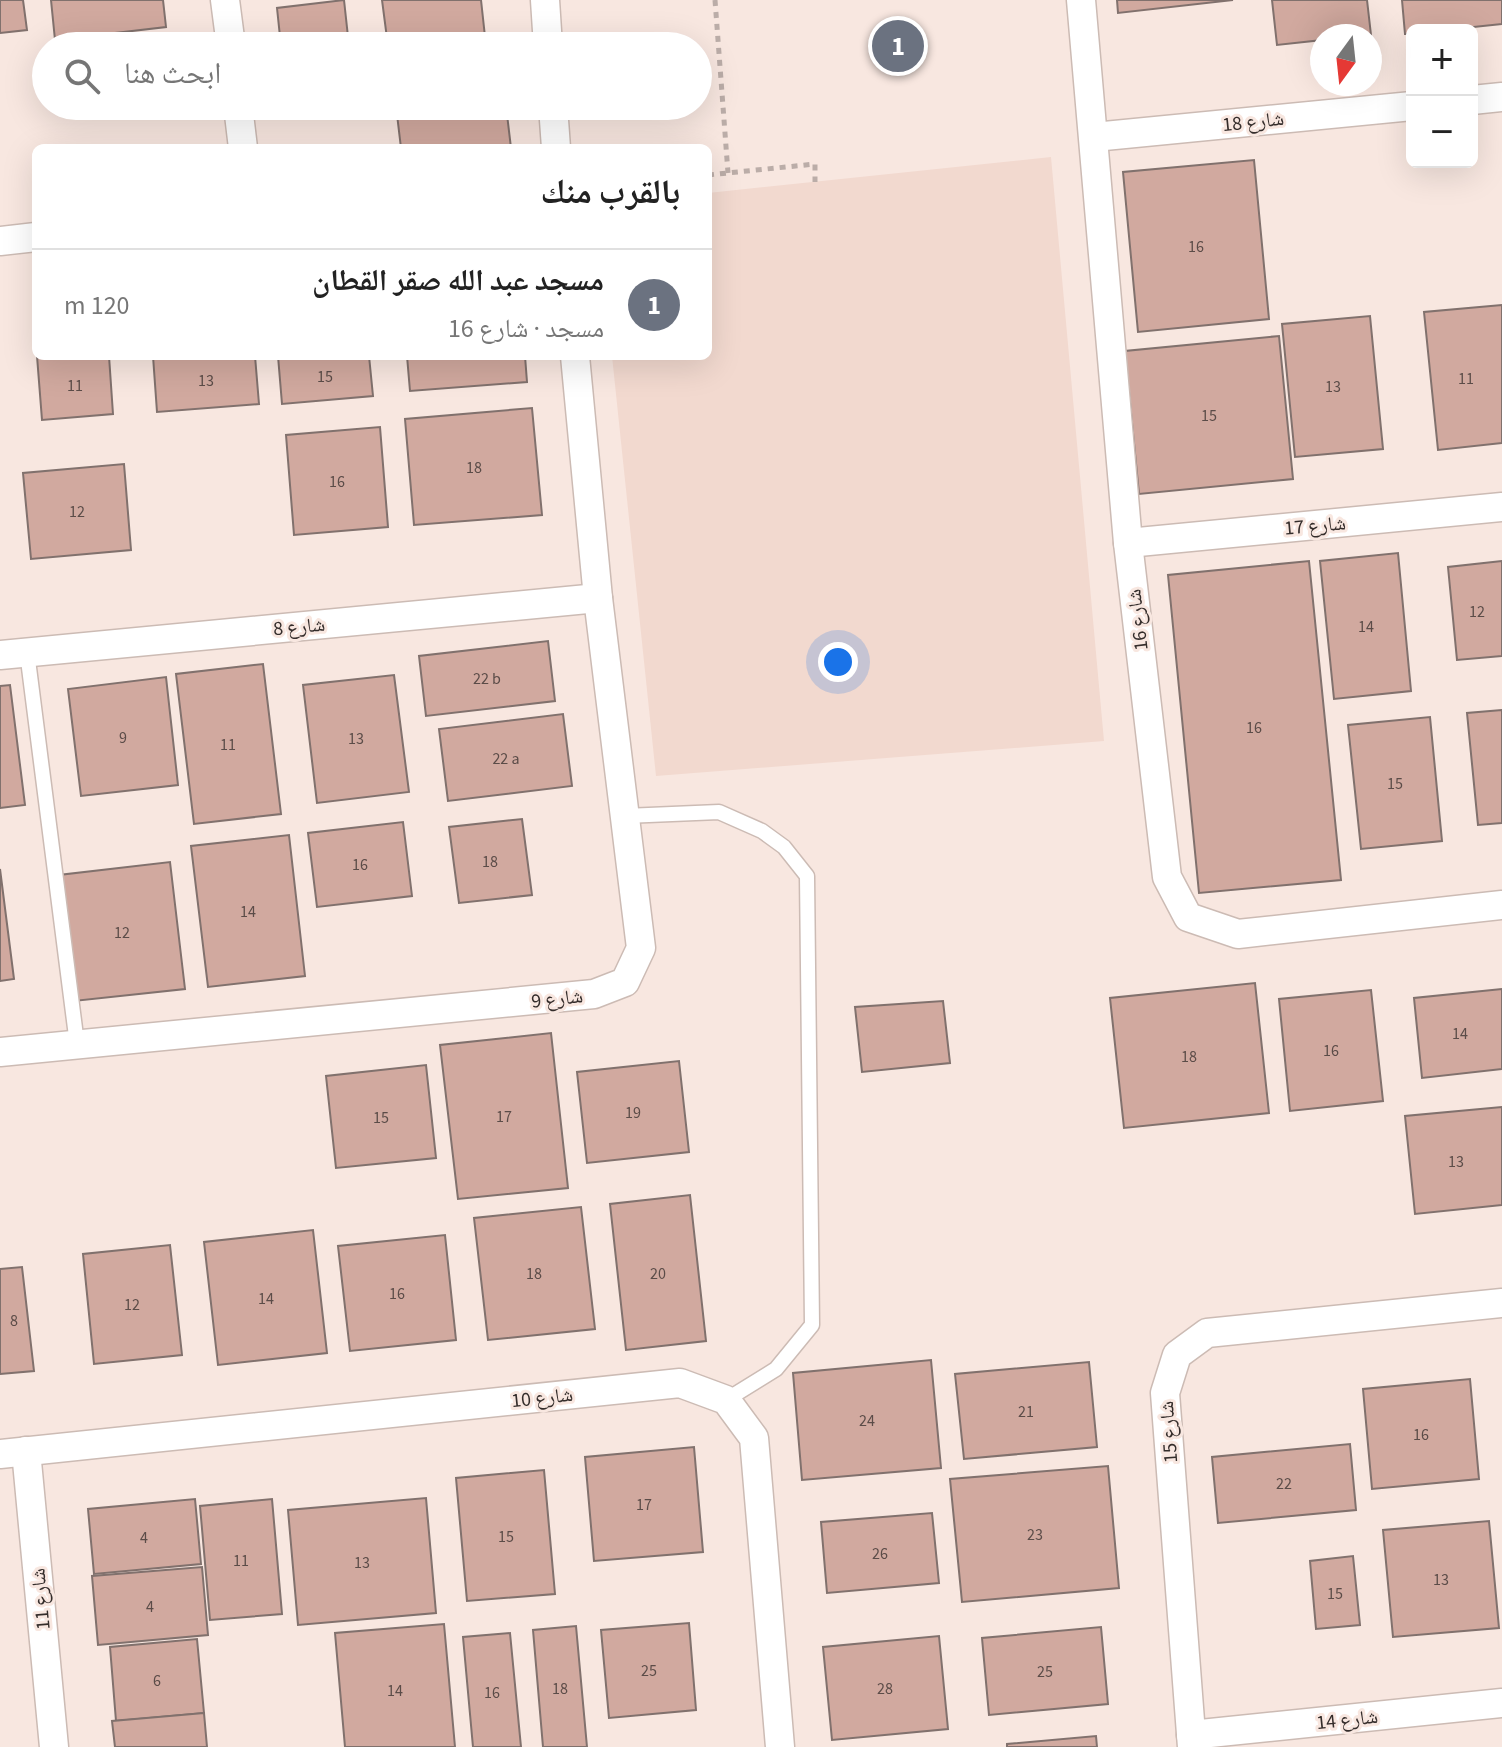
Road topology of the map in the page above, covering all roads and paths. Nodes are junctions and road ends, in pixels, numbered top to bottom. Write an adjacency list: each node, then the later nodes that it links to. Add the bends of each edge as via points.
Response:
1 (225, 0): 5 (street)
2 (545, 0): 6 (street)
3 (715, 0): 15 (path)
4 (1081, 0): 12 (street, شارع 16)
5 (229, 32)
6 (547, 32)
7 (1502, 97): 8 (street)
8 (1478, 99)
9 (1406, 107): 12 (street, شارع 18)
10 (240, 120): 13 (street)
11 (554, 120): 14 (street)
12 (1094, 137): 22 (street, شارع 16)
13 (243, 144)
14 (556, 144)
15 (728, 173): 16 (path); 17 (path, via 815,164)
16 (712, 175)
17 (815, 182)
18 (32, 237): 19 (street)
19 (0, 241)
20 (575, 360): 23 (street, شارع 9)
21 (1502, 507): 22 (street, شارع 17)
22 (1128, 543): 26 (street, شارع 16, via 1167,877 1188,917 1238,934)
23 (598, 598): 24 (street, شارع 8); 25 (street, شارع 9)
24 (14, 653): 27 (lane)
25 (625, 816): 27 (street, شارع 9, via 641,948 625,982 594,994); 30 (lane, via 719,812 784,847 807,876 812,1325 776,1369)
26 (1502, 905)
27 (77, 1044): 28 (street, شارع 9)
28 (0, 1052)
29 (1502, 1303): 33 (street, شارع 15, via 1207,1333 1177,1355 1165,1393)
30 (726, 1400): 31 (street, شارع 10, via 680,1383); 35 (street, via 754,1438)
31 (13, 1452): 34 (street, شارع 11)
32 (1502, 1703): 33 (street, شارع 14)
33 (1192, 1741)
34 (54, 1747)
35 (780, 1747)

